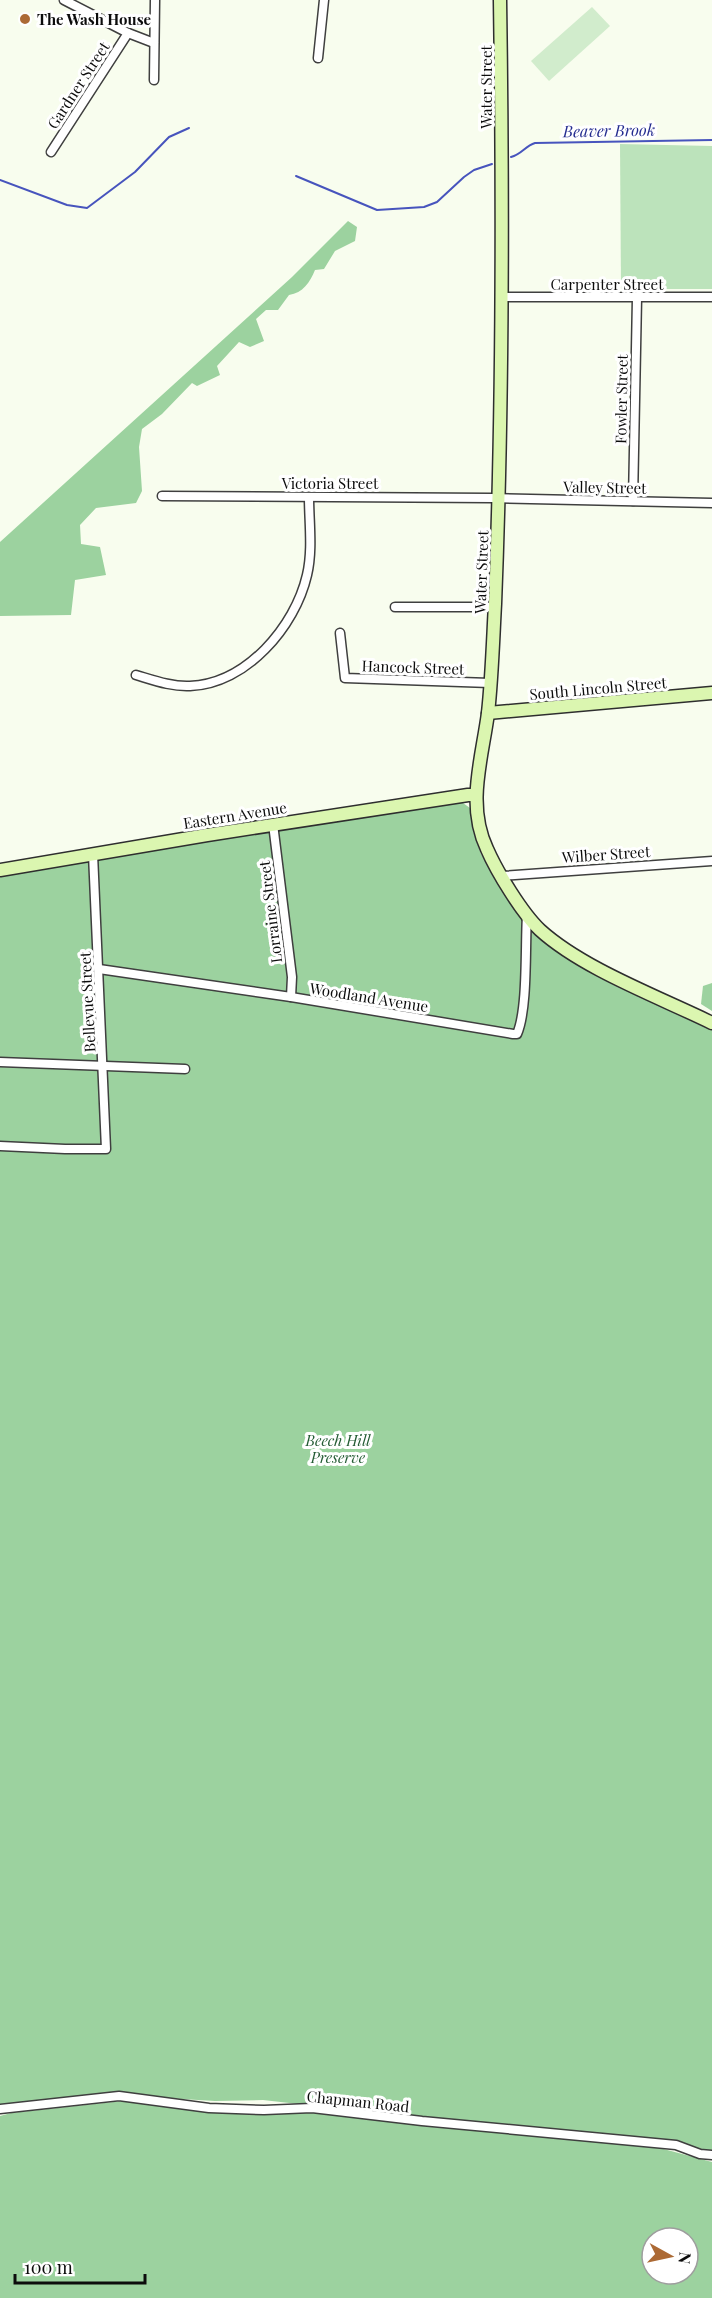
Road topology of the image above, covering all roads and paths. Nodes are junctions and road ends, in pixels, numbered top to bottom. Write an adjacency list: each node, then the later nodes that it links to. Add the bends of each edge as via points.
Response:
1 (64, 0): 5 (street)
2 (155, 0): 6 (street)
3 (324, 0): 7 (street)
4 (500, 0): 10 (street, Water Street)
5 (128, 33): 6 (street); 9 (street, Gardner Street)
6 (154, 43): 8 (street)
7 (318, 58)
8 (154, 80)
9 (51, 152)
10 (501, 297): 12 (street, Carpenter Street); 15 (street, Water Street)
11 (712, 297): 12 (street, Carpenter Street)
12 (637, 298): 16 (street, Fowler Street)
13 (162, 496): 14 (street, Victoria Street)
14 (309, 497): 15 (street, Victoria Street); 21 (street, via 308,573 284,627 264,649 244,667 208,684 178,686)
15 (498, 498): 16 (street, Valley Street); 19 (street, Water Street)
16 (633, 501): 17 (street, Valley Street)
17 (712, 503)
18 (395, 607): 19 (street)
19 (495, 607): 22 (street, Water Street)
20 (340, 633): 22 (street, Hancock Street, via 345,678)
21 (136, 675)
22 (490, 683): 24 (street, Water Street)
23 (712, 693): 24 (street, South Lincoln Street)
24 (488, 713): 25 (street, Water Street)
25 (476, 795): 26 (street, Eastern Avenue); 30 (street, Water Street, via 482,838)
26 (273, 824): 27 (street, Eastern Avenue); 33 (street, Lorraine Street, via 292,977)
27 (93, 854): 29 (street, Eastern Avenue); 32 (street, Bellevue Street)
28 (712, 861): 30 (street, Wilber Street)
29 (0, 870)
30 (502, 876): 31 (street, Water Street)
31 (526, 915): 33 (street, Woodland Avenue, via 524,997 518,1034); 34 (street, Water Street, via 553,940 591,964)
32 (99, 969): 33 (street, Woodland Avenue); 36 (street, Bellevue Street)
33 (291, 998)
34 (712, 1023)
35 (0, 1062): 36 (street)
36 (103, 1067): 37 (street); 38 (street, Bellevue Street, via 106,1149)
37 (185, 1069)
38 (0, 1146)
39 (0, 2109): 40 (street, Chapman Road, via 119,2096 209,2108 312,2108 676,2145)
40 (712, 2155)

